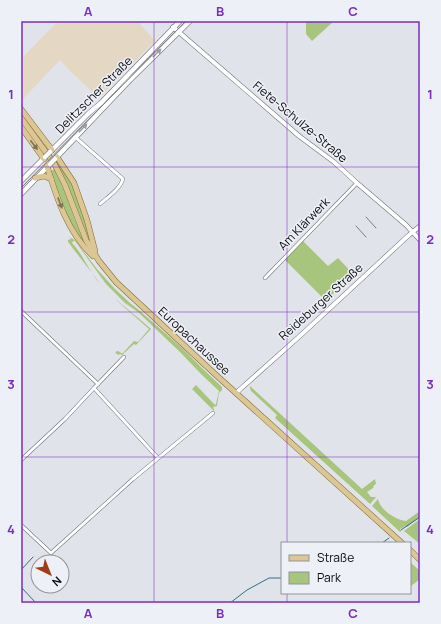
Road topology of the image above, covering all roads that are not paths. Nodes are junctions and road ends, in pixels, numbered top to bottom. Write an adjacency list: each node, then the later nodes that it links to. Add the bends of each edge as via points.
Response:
1 (180, 21): 3 (main road, Delitzscher Straße)
2 (190, 21): 4 (main road, Delitzscher Straße)
3 (173, 27): 4 (street, Fiete-Schulze-Straße); 9 (main road, Delitzscher Straße)
4 (179, 32): 8 (main road, Delitzscher Straße, one-way to 4); 16 (street, Fiete-Schulze-Straße)
5 (21, 109): 9 (main road)
6 (21, 118): 22 (main road, Europachaussee, via 60,175 82,232)
7 (21, 128): 10 (main road, one-way to 10)
8 (75, 137): 11 (main road, Delitzscher Straße); 18 (street, Delitzscher Straße, via 124,179)
9 (51, 151): 10 (main road, Delitzscher Straße, bridge); 11 (main road)
10 (44, 158): 12 (main road); 15 (main road, Delitzscher Straße)
11 (56, 158): 12 (main road, Delitzscher Straße, bridge); 22 (main road, via 74,183)
12 (49, 165): 13 (main road, Delitzscher Straße); 14 (main road)
13 (35, 178): 14 (main road, via 44,176); 17 (main road, Delitzscher Straße)
14 (51, 179): 22 (main road, one-way to 22, via 72,229)
15 (21, 181)
16 (357, 183): 20 (street, Fiete-Schulze-Straße); 23 (street, Am Klärwerk)
17 (21, 194)
18 (100, 204)
19 (420, 226): 20 (street, Reideburger Straße)
20 (413, 233): 21 (street, Fiete-Schulze-Straße); 28 (street, Reideburger Straße)
21 (420, 240)
22 (98, 261): 28 (main road, Europachaussee, via 123,290)
23 (264, 278)
24 (21, 311): 26 (street)
25 (124, 357): 26 (street)
26 (98, 384): 27 (street)
27 (94, 388): 30 (street); 31 (street)
28 (236, 393): 33 (main road, Europachaussee)
29 (213, 413): 30 (street)
30 (158, 458): 32 (street, via 51,553)
31 (21, 460)
32 (21, 525)
33 (401, 542)
34 (411, 551): 35 (main road)
35 (420, 560)

